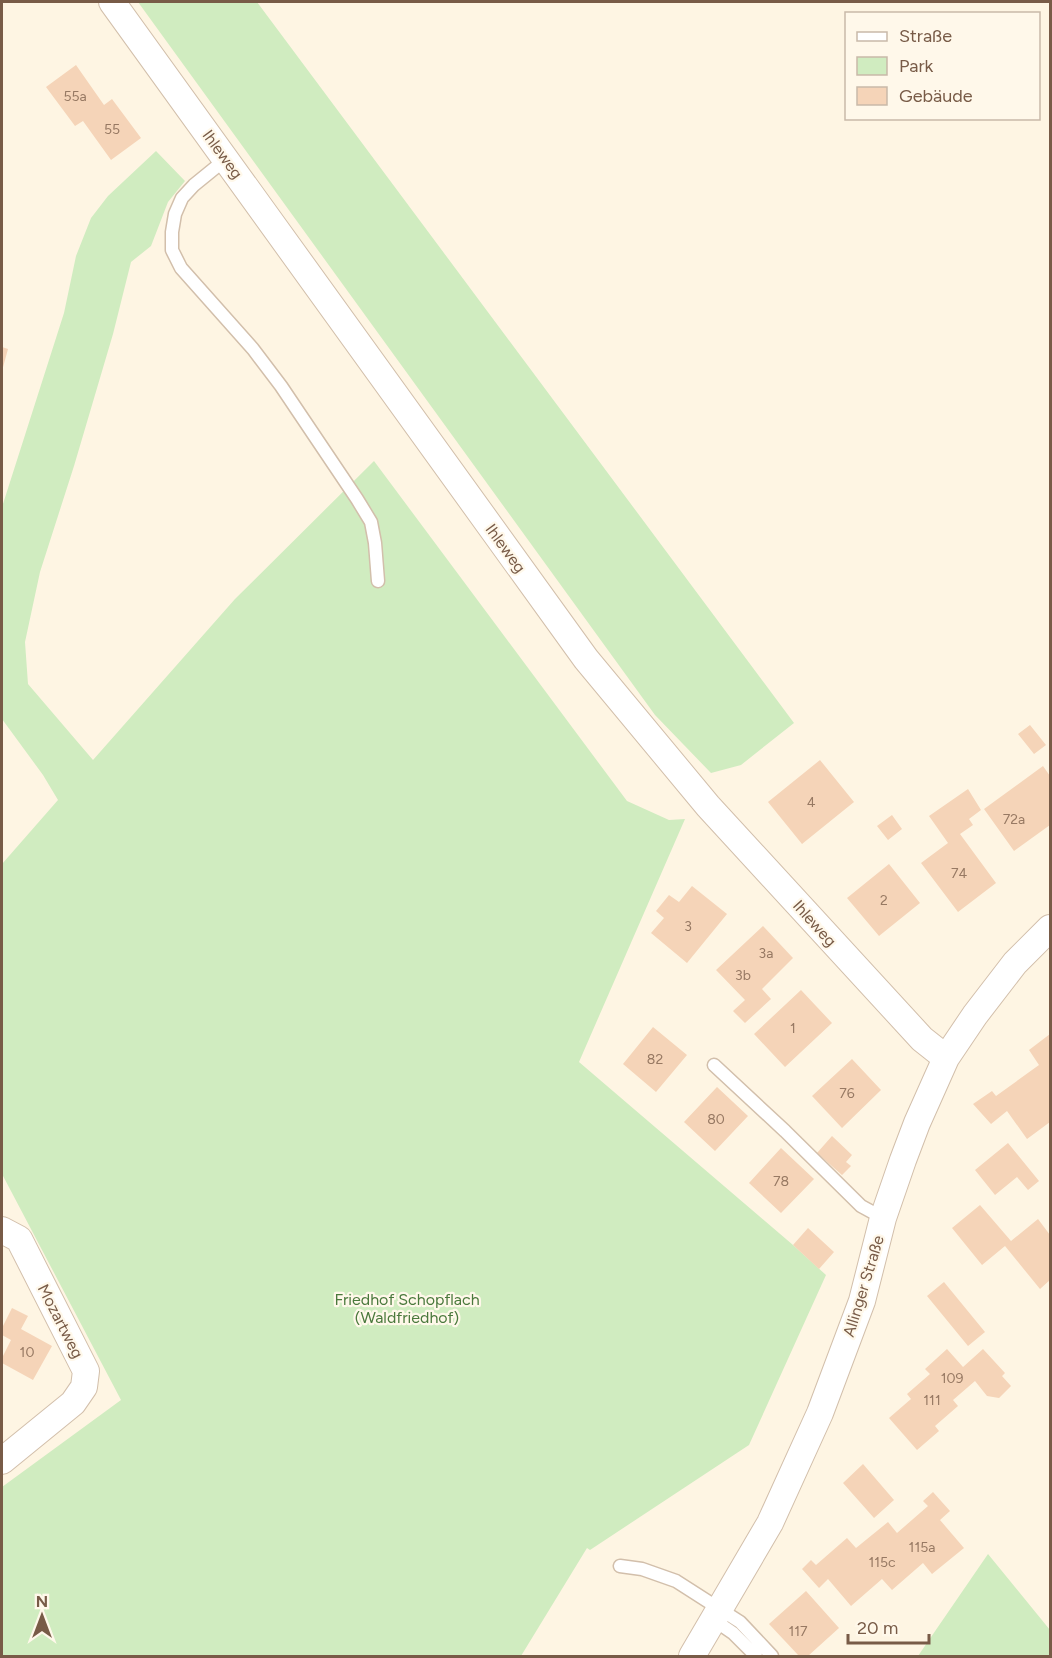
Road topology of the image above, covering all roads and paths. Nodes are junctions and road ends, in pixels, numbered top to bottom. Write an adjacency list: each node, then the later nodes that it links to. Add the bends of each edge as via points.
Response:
1 (112, 2): 2 (street, Ihleweg)
2 (226, 159): 3 (lane, via 182,198 175,214 172,250 181,268 281,386 371,522); 5 (street, Ihleweg, via 586,659 708,806 922,1039)
3 (378, 581)
4 (1050, 928): 5 (street, Allinger Straße, via 1015,963)
5 (946, 1058): 7 (street, Allinger Straße, via 917,1123)
6 (714, 1065): 7 (lane, via 861,1206)
7 (883, 1218): 11 (street, Allinger Straße, via 862,1301 820,1413 770,1523)
8 (2, 1230): 9 (street, Mozartweg, via 19,1239 86,1371 84,1387 73,1403)
9 (2, 1461)
10 (620, 1566): 11 (lane, via 676,1581)
11 (717, 1614): 12 (street, Allinger Straße); 13 (lane); 14 (lane, via 740,1622)
12 (692, 1656)
13 (756, 1656)
14 (772, 1656)

